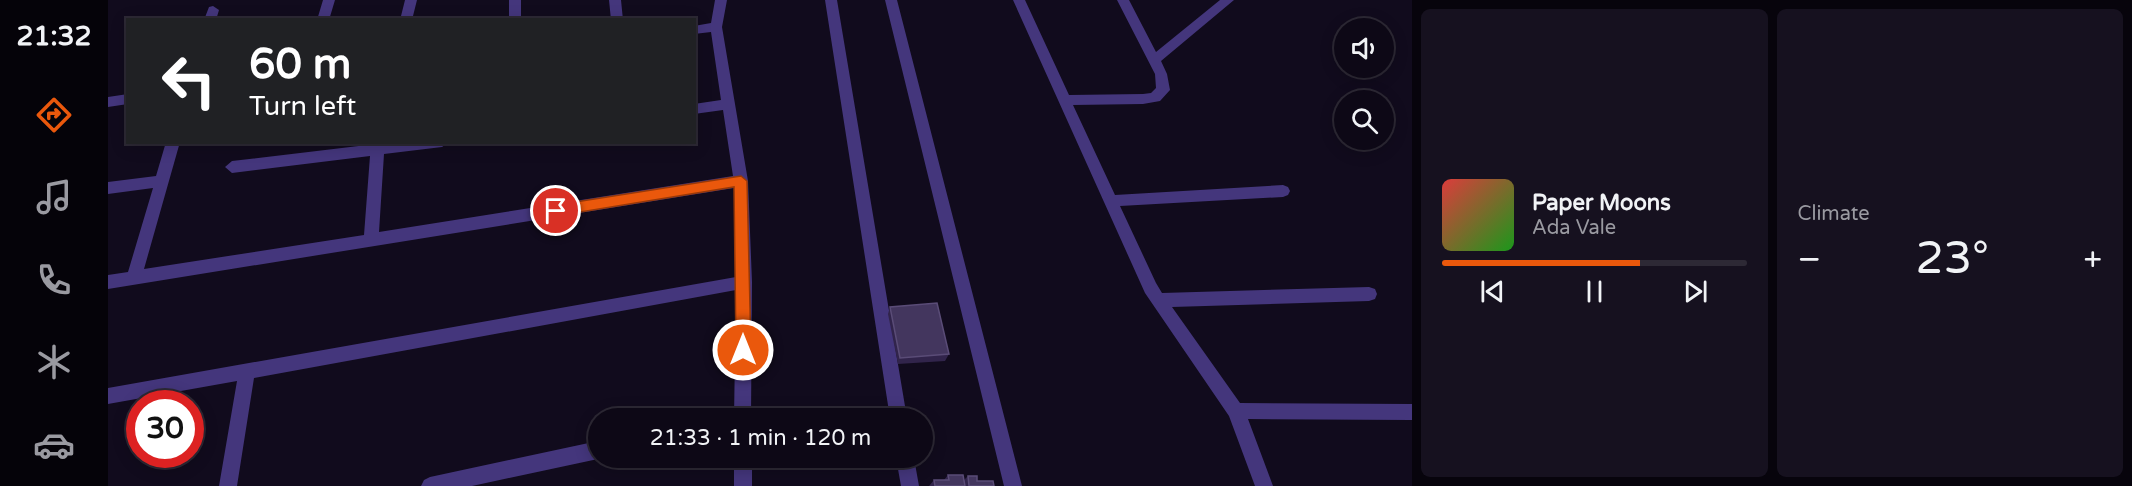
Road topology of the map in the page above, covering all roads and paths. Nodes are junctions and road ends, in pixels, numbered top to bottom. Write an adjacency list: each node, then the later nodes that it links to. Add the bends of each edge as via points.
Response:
1 (328, 0): 11 (street)
2 (411, 0): 12 (street)
3 (515, 0): 13 (street)
4 (615, 0): 14 (street)
5 (721, 0): 15 (street)
6 (831, 0): 41 (street)
7 (891, 0): 52 (street)
8 (1019, 0): 19 (street)
9 (1123, 0): 17 (street)
10 (1228, 0): 17 (street)
11 (324, 18)
12 (406, 18)
13 (515, 18)
14 (617, 18)
15 (716, 27): 16 (street); 21 (street)
16 (696, 30)
17 (1154, 60): 19 (street, via 1163,90 1155,96)
18 (126, 99): 20 (street)
19 (1065, 100): 31 (street)
20 (108, 102)
21 (728, 104): 22 (street); 28 (street)
22 (696, 109)
23 (172, 144): 27 (street)
24 (428, 144): 25 (street)
25 (377, 151): 26 (street); 32 (street)
26 (232, 167)
27 (162, 181): 29 (street); 33 (street)
28 (741, 181): 32 (street); 35 (street)
29 (108, 188)
30 (1282, 191): 31 (street)
31 (1110, 201): 37 (street)
32 (371, 240): 33 (street)
33 (135, 278): 34 (street)
34 (108, 282)
35 (744, 282): 38 (street); 40 (street)
36 (1369, 294): 37 (street)
37 (1158, 300): 42 (street)
38 (247, 371): 39 (street); 48 (street)
39 (108, 396)
40 (743, 408)
41 (897, 408)
42 (1236, 411): 43 (street); 53 (street)
43 (1408, 412): 44 (street)
44 (1412, 427)
45 (588, 452): 49 (street)
46 (743, 468): 50 (street)
47 (907, 468): 51 (street)
48 (228, 486)
49 (430, 486)
50 (743, 486)
51 (910, 486)
52 (1013, 486)
53 (1264, 486)

